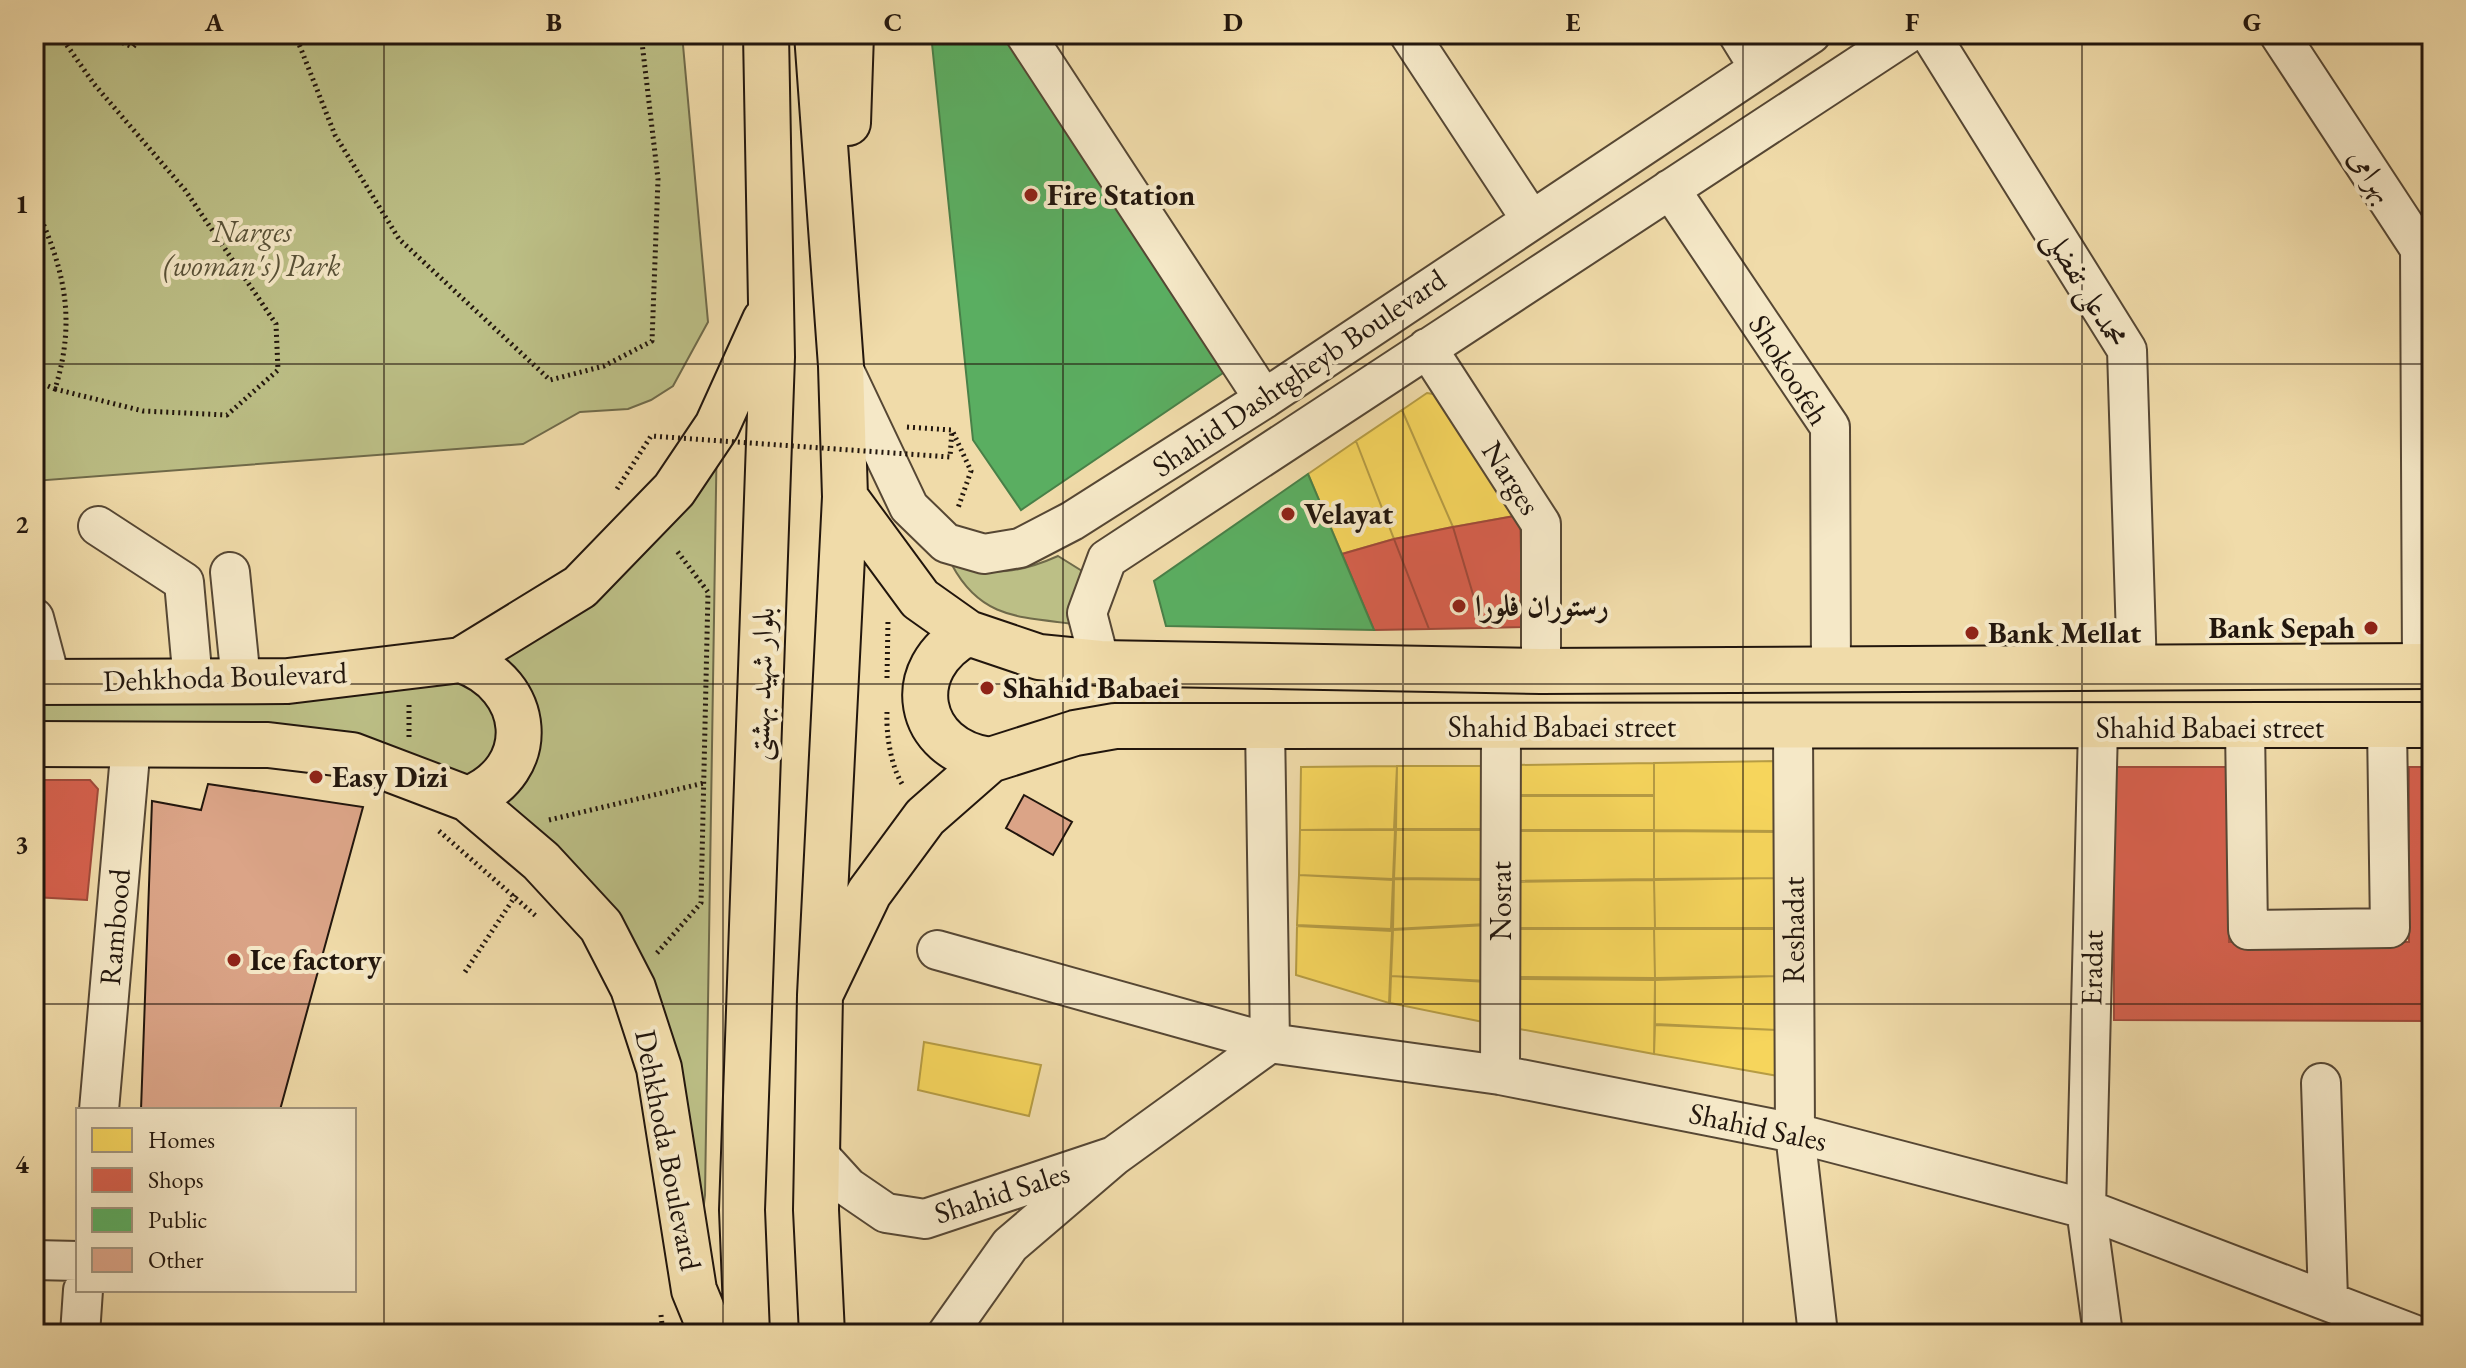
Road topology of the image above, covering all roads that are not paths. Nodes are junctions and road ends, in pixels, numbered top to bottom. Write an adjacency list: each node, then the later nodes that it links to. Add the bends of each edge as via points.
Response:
1 (739, 34): 14 (main road)
2 (766, 34): 14 (main road, بلوار شهید بهشتی)
3 (1025, 34): 18 (street)
4 (1409, 34): 13 (street)
5 (1738, 34): 11 (street)
6 (1811, 34): 11 (street, Shahid Dashtgheyb Boulevard)
7 (1907, 34): 12 (street, Shahid Dashtgheyb Boulevard)
8 (1930, 34): 29 (street, محمدعلی تفضلی, via 2127,350)
9 (2279, 34): 28 (street, بهرامی, via 2420,249)
10 (842, 42): 17 (main road)
11 (1759, 68): 13 (street, Shahid Dashtgheyb Boulevard)
12 (1670, 189): 16 (street, Shahid Dashtgheyb Boulevard); 31 (street, Shokoofeh, via 1830,427)
13 (1530, 218): 18 (street, Shahid Dashtgheyb Boulevard)
14 (769, 229): 15 (main road, بلوار شهید بهشتی)
15 (771, 307): 26 (main road, Dehkhoda Boulevard, via 717,426 674,490 580,587); 66 (main road, بلوار شهید بهشتی, via 742,1210)
16 (1427, 348): 22 (street, Shahid Dashtgheyb Boulevard); 30 (street, Narges, via 1541,524)
17 (841, 366): 19 (main road); 20 (street, Shahid Dashtgheyb Boulevard, via 909,507 946,543 984,554 1020,548)
18 (1264, 399): 20 (street, Shahid Dashtgheyb Boulevard)
19 (845, 497): 25 (main road, Shahid Babaei street, via 920,599); 47 (main road)
20 (1072, 521): 22 (street, via 1083,547)
21 (98, 526): 34 (street, via 184,582)
22 (1107, 559): 27 (street, via 1087,613)
23 (230, 572): 32 (street)
24 (34, 618): 33 (street)
25 (968, 633): 27 (main road, Shahid Babaei street, via 1039,657); 44 (main road, via 941,651 931,665 926,706 945,742 966,755)
26 (461, 660): 32 (main road, Dehkhoda Boulevard, via 288,681); 45 (main road, via 499,680 516,709 519,729 516,752 503,775)
27 (1100, 663): 30 (main road, Shahid Babaei street)
28 (2427, 666): 29 (main road, Shahid Babaei street)
29 (2137, 670): 31 (main road, Shahid Babaei street)
30 (1541, 671): 31 (main road, Shahid Babaei street)
31 (1831, 671)
32 (241, 681): 34 (main road, Dehkhoda Boulevard)
33 (42, 682): 34 (main road, Dehkhoda Boulevard)
34 (193, 682)
35 (2432, 725): 39 (main road, Shahid Babaei street)
36 (1265, 726): 37 (main road, Shahid Babaei street); 44 (main road, Shahid Babaei street, via 1115,726); 48 (street)
37 (1501, 727): 38 (main road, Shahid Babaei street); 49 (street, Nosrat)
38 (1793, 727): 40 (main road, Shahid Babaei street); 52 (street, Reshadat)
39 (2387, 727): 41 (main road, Shahid Babaei street); 41 (street, via 2390,928 2248,930)
40 (2098, 728): 41 (main road, Shahid Babaei street); 55 (street, Eradat)
41 (2245, 728)
42 (34, 744): 43 (main road, Dehkhoda Boulevard)
43 (131, 744): 45 (main road, Dehkhoda Boulevard, via 268,745 352,755); 51 (street, Rambood)
44 (990, 760): 47 (main road, Shahid Babaei street, via 925,817 869,893)
45 (468, 799): 59 (main road, Dehkhoda Boulevard, via 585,905 633,988 659,1068)
46 (937, 950): 48 (street)
47 (820, 995): 53 (main road)
48 (1270, 1043): 49 (street, Shahid Sales); 54 (street, Shahid Sales)
49 (1500, 1075): 52 (street, Shahid Sales)
50 (2321, 1083): 61 (street)
51 (99, 1108)
52 (1795, 1133): 55 (street, Shahid Sales); 70 (street, Reshadat)
53 (817, 1153): 54 (street, Shahid Sales, via 848,1187 886,1213 925,1219); 56 (main road)
54 (1114, 1156): 69 (street, Shahid Sales, via 1010,1245)
55 (2086, 1209): 61 (street, Shahid Sales); 71 (street, Eradat)
56 (816, 1210): 67 (main road); 68 (main road)
57 (34, 1260): 58 (street)
58 (76, 1261)
59 (694, 1290): 64 (main road); 65 (main road, Dehkhoda Boulevard)
60 (83, 1292): 63 (street)
61 (2328, 1299): 62 (street, Shahid Sales)
62 (2392, 1329)
63 (80, 1334)
64 (699, 1334)
65 (712, 1334)
66 (747, 1334)
67 (822, 1334)
68 (842, 1334)
69 (947, 1334)
70 (1818, 1334)
71 (2103, 1334)

